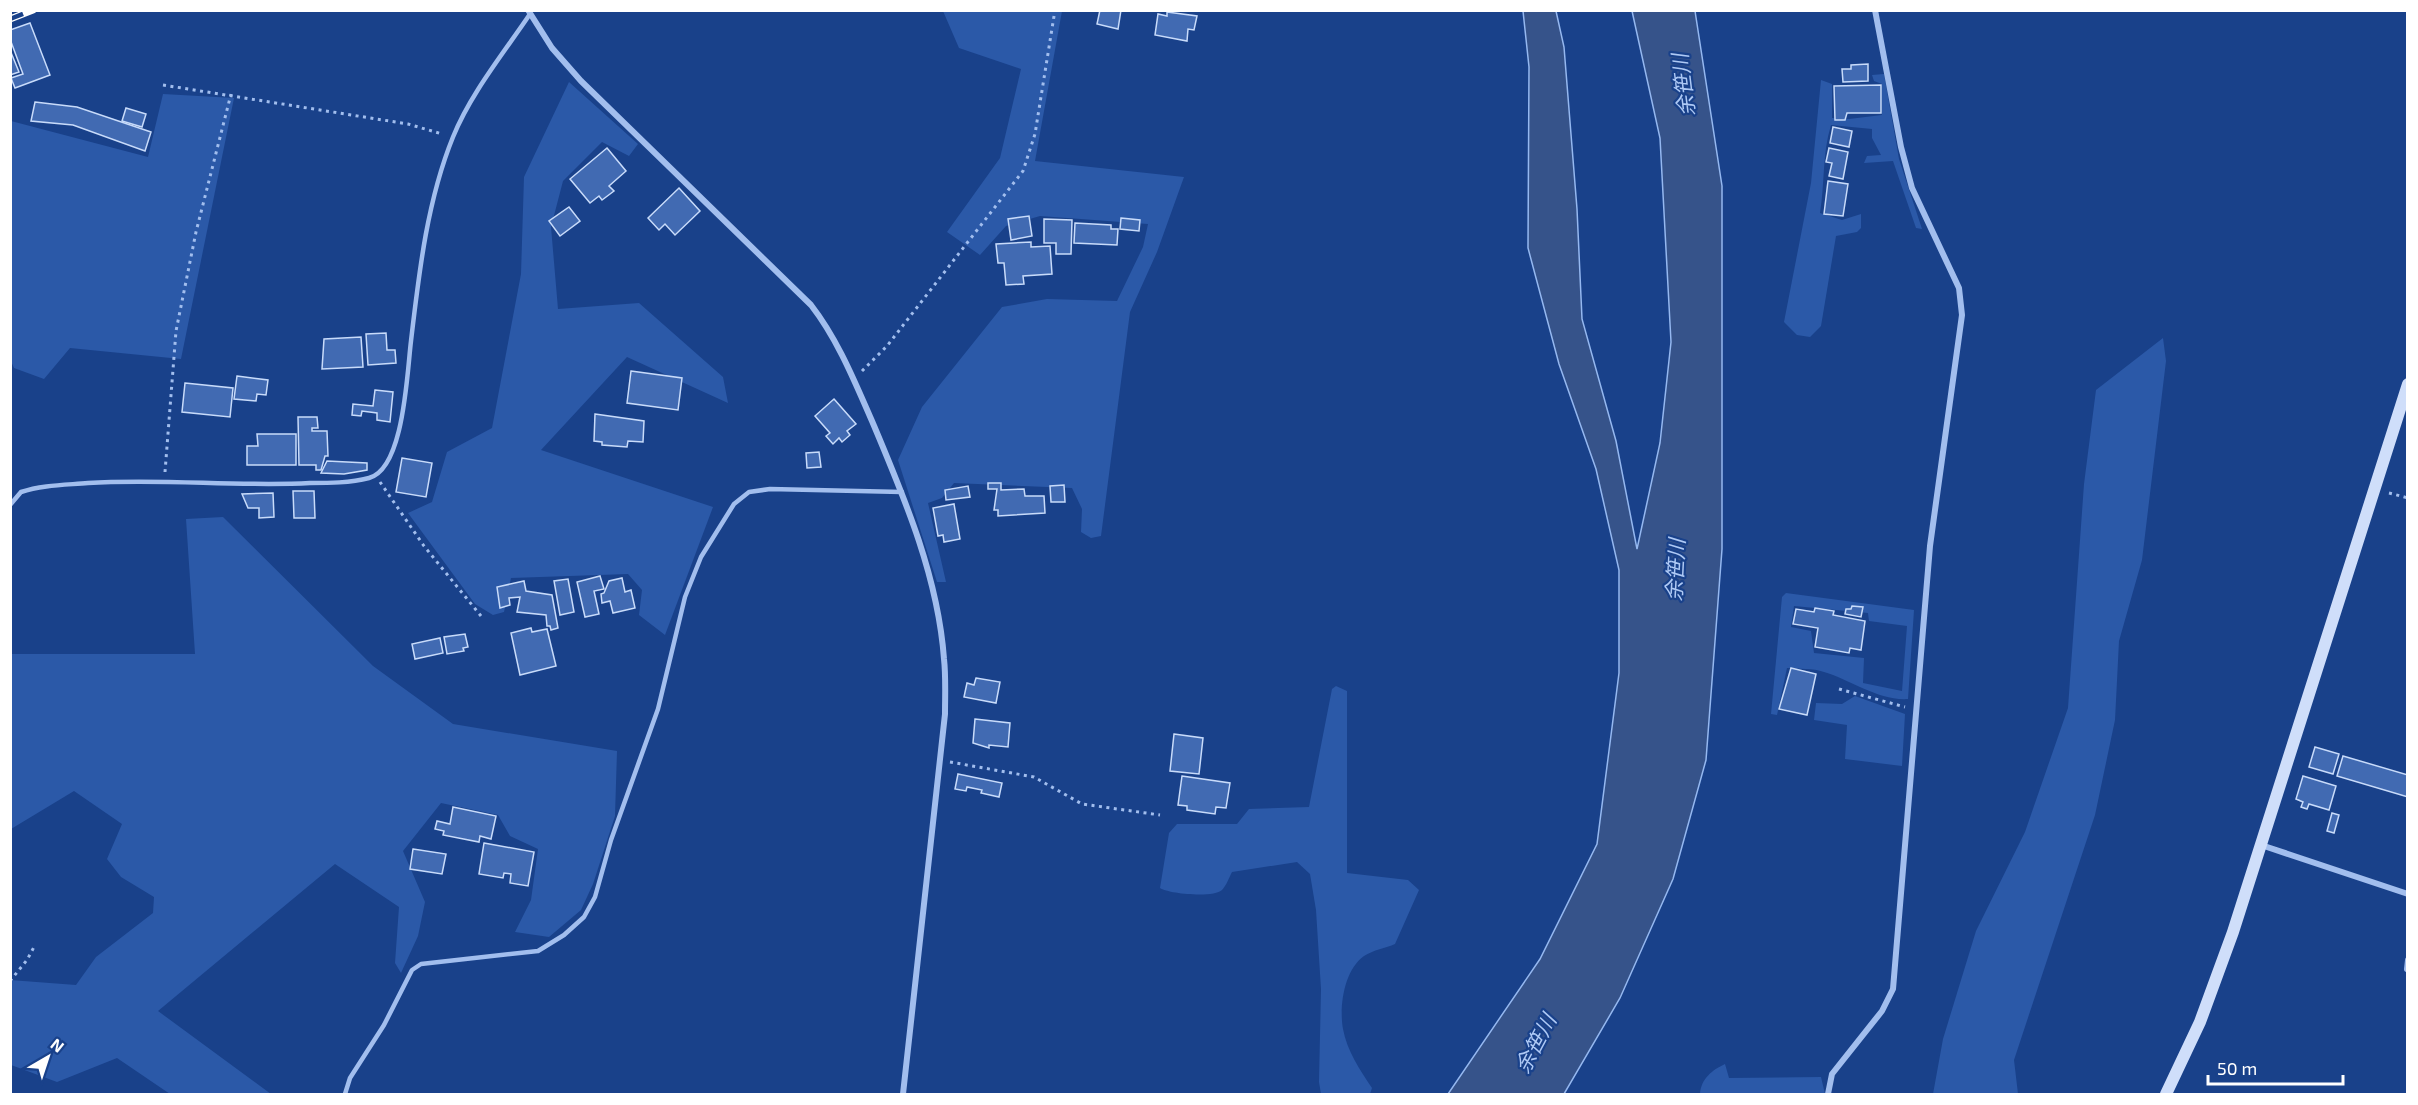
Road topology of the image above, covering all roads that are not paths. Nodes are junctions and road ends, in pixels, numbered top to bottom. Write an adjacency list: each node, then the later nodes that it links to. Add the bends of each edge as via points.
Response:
1 (1875, 10): 12 (street, via 1912,188 1959,288 1962,315 1930,546 1893,989 1882,1011 1832,1074)
2 (529, 12): 4 (street, via 552,48 581,81 811,305 829,329 852,376); 5 (lane, via 470,103 453,137 421,258 404,399 394,448 389,462 376,475 347,482 290,484 110,482 32,489 21,492)
3 (2408, 384): 6 (street)
4 (902, 492): 10 (lane, via 770,489 749,492 735,504 701,557 685,597 658,709 595,897 584,917 538,951 421,964 412,970 384,1025 350,1078); 11 (street, via 934,598 944,658 945,714)
5 (10, 506)
6 (2261, 845): 7 (street); 13 (street, via 2200,1022)
7 (2408, 894)
8 (2408, 960): 9 (street)
9 (2408, 969)
10 (345, 1095)
11 (903, 1095)
12 (1828, 1095)
13 (2166, 1095)

